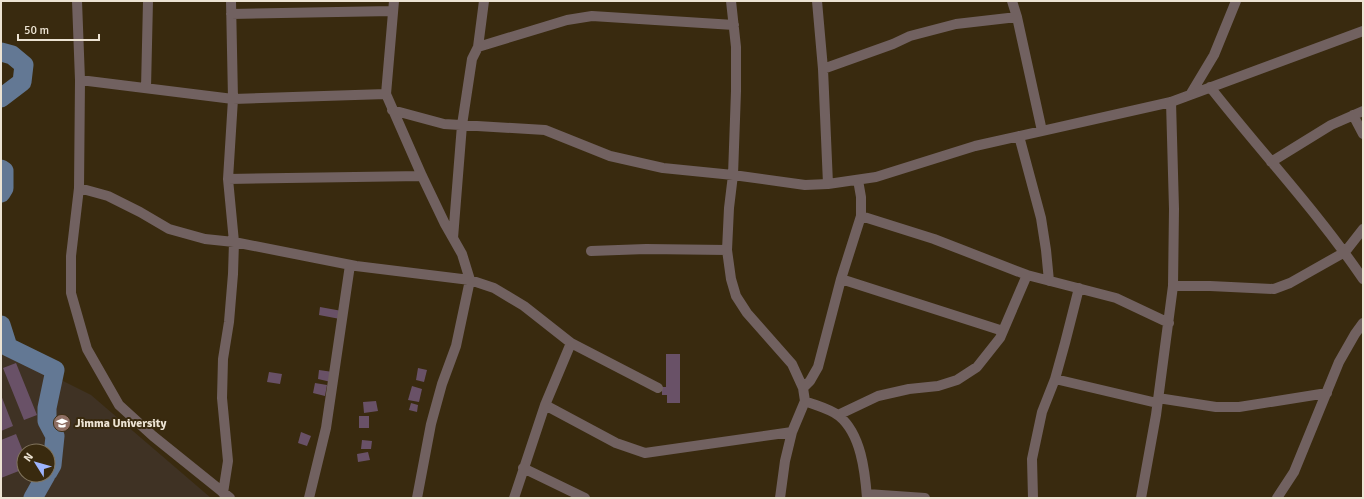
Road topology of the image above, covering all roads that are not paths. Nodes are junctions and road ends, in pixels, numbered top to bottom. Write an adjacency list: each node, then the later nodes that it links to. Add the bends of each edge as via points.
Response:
1 (77, 1): 16 (street)
2 (148, 1): 18 (street)
3 (231, 1): 10 (street)
4 (484, 1): 14 (street)
5 (731, 1): 12 (street)
6 (817, 1): 15 (street)
7 (1012, 1): 11 (street)
8 (1236, 1): 20 (street, via 1214,55)
9 (393, 6): 10 (street); 19 (street)
10 (231, 14): 21 (street)
11 (1018, 17): 15 (street, via 956,24 918,34); 27 (street)
12 (734, 25): 14 (street, via 592,16 567,20); 31 (street, via 736,91)
13 (1363, 31): 17 (street)
14 (478, 47): 26 (street, via 472,59)
15 (823, 69): 35 (street)
16 (80, 80): 18 (street); 36 (street)
17 (1210, 87): 20 (street); 30 (street)
18 (146, 88): 21 (street)
19 (386, 94): 21 (street); 23 (street)
20 (1190, 96): 22 (street)
21 (233, 99): 33 (street)
22 (1171, 102): 27 (street); 50 (street)
23 (392, 110): 26 (street, via 444,124); 32 (street)
24 (1363, 111): 25 (street)
25 (1353, 116): 28 (street); 30 (street, via 1331,125)
26 (462, 125): 31 (street, via 545,130 610,156 663,168); 39 (street)
27 (1042, 131): 29 (street)
28 (1363, 134)
29 (1019, 136): 34 (street); 49 (street, via 1041,218)
30 (1272, 162): 43 (street)
31 (733, 175): 35 (street, via 805,185); 41 (street)
32 (422, 176): 33 (street); 39 (street)
33 (228, 179): 40 (street)
34 (858, 180): 35 (street); 37 (street)
35 (828, 184)
36 (79, 188): 40 (street, via 108,196 169,229 205,239); 66 (street, via 71,256 71,293 87,349 119,405 152,436)
37 (861, 216): 45 (street, via 934,239); 46 (street)
38 (1363, 229): 43 (street)
39 (453, 238): 48 (street, via 462,254)
40 (234, 242): 44 (street); 66 (street, via 229,322 223,359 222,398 228,461)
41 (727, 250): 42 (street); 58 (street, via 736,296 792,364)
42 (591, 251)
43 (1345, 252): 47 (street); 50 (street, via 1290,283 1274,288)
44 (350, 265): 48 (street); 68 (street, via 326,428)
45 (1027, 275): 49 (street); 54 (street)
46 (841, 279): 54 (street); 58 (street, via 818,367)
47 (1363, 279)
48 (470, 280): 55 (street, via 494,288 524,306); 69 (street, via 456,346 431,424)
49 (1049, 281): 51 (street)
50 (1173, 286): 52 (street)
51 (1079, 288): 52 (street, via 1116,298); 56 (street)
52 (1169, 322): 61 (street)
53 (1363, 325): 59 (street, via 1339,362)
54 (1003, 331): 63 (street, via 977,367 957,380 938,386 878,396)
55 (571, 343): 57 (street); 62 (street)
56 (1055, 378): 61 (street); 74 (street, via 1042,412 1032,459)
57 (658, 388)
58 (803, 388): 60 (street)
59 (1327, 393): 61 (street, via 1239,407); 76 (street, via 1294,472)
60 (805, 401): 63 (street); 64 (street)
61 (1158, 401): 75 (street)
62 (545, 405): 64 (street, via 616,443 645,452); 65 (street)
63 (838, 415): 67 (street, via 849,426 862,456)
64 (792, 432): 72 (street)
65 (524, 468): 70 (street); 71 (street)
66 (227, 495)
67 (867, 496): 73 (street)
68 (309, 498)
69 (418, 498)
70 (514, 498)
71 (585, 498)
72 (780, 498)
73 (925, 498)
74 (1033, 498)
75 (1141, 498)
76 (1277, 498)

